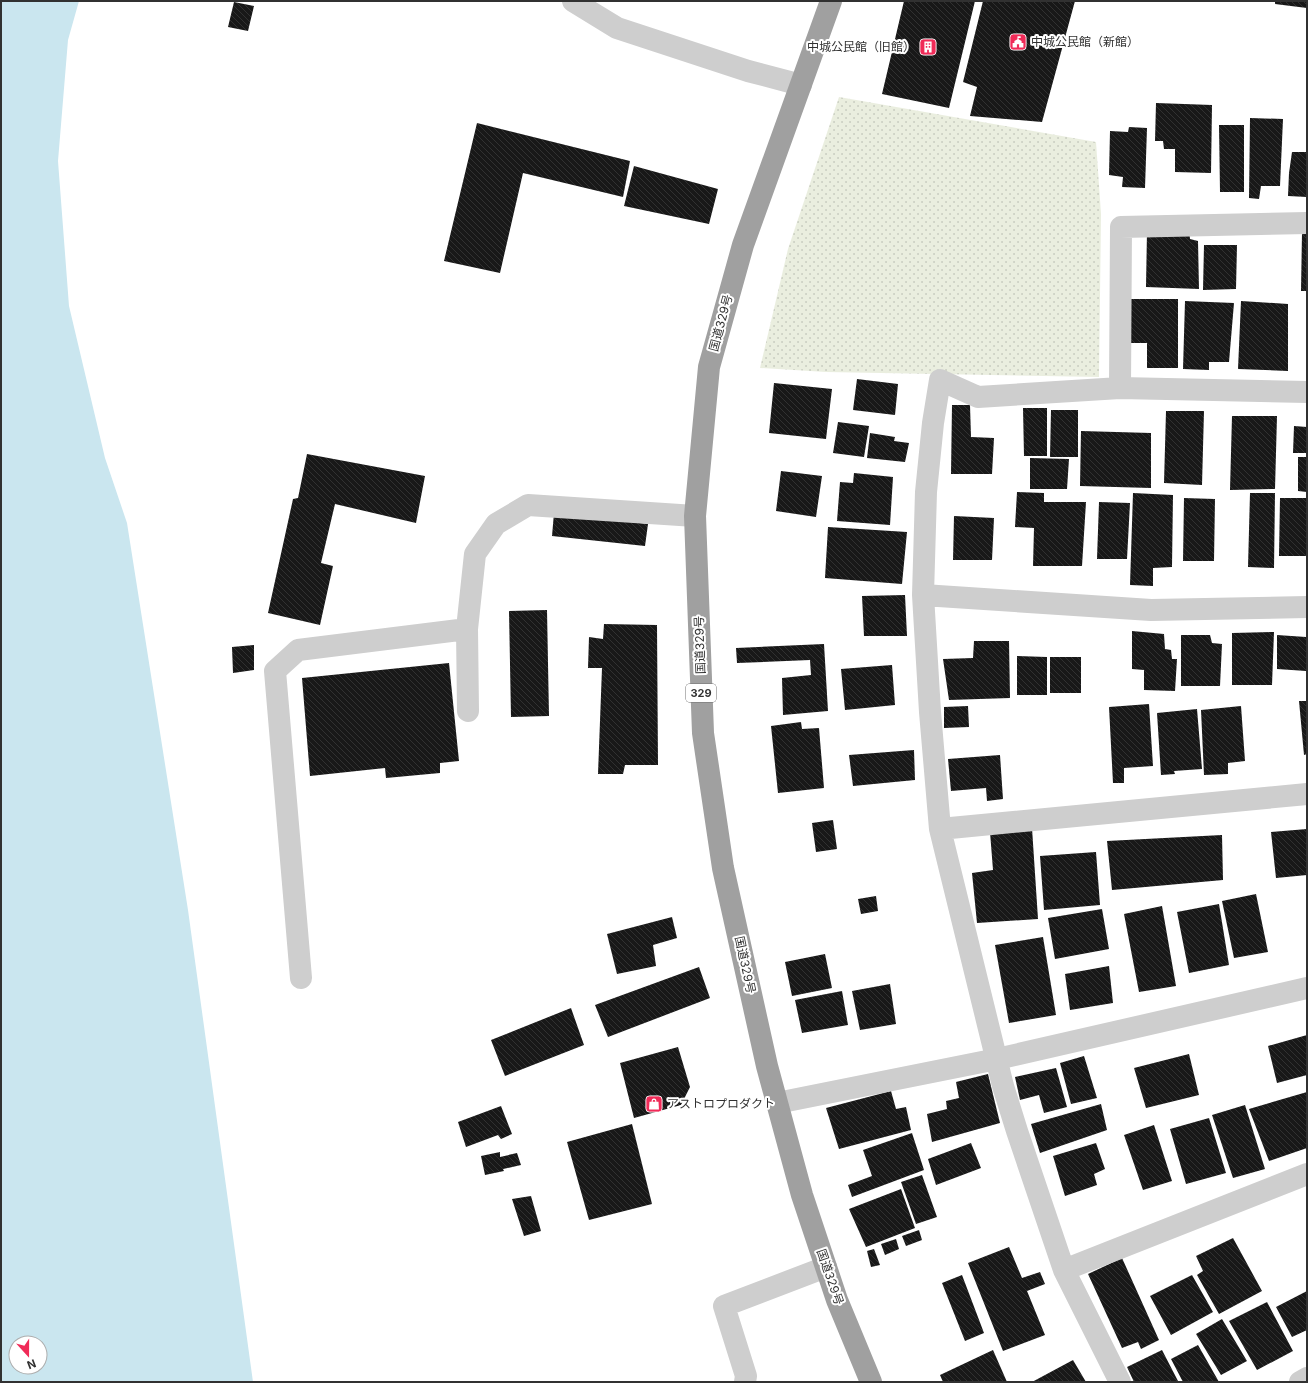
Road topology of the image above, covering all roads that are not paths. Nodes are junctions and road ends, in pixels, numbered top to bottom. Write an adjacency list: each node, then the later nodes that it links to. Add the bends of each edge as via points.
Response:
1 (573, 1): 3 (street, via 618,28)
2 (831, 1): 3 (highway, 国道329号 / 329)
3 (801, 85): 7 (highway, 国道329号 / 329, via 743,245 709,367)
4 (1307, 223): 5 (street, via 1121,227)
5 (1120, 388): 6 (street); 8 (street, via 978,396 940,380 926,492)
6 (1307, 392)
7 (695, 516): 10 (street, via 528,505 496,524 475,554); 17 (highway, 国道329号 / 329, via 703,733 723,868)
8 (923, 595): 9 (street, via 1151,610); 13 (street)
9 (1307, 607)
10 (467, 629): 11 (street); 14 (street, via 298,650 275,671)
11 (468, 711)
12 (1307, 794): 13 (street)
13 (940, 829): 16 (street)
14 (301, 978)
15 (1307, 988): 16 (street)
16 (997, 1059): 17 (street); 20 (street, via 1017,1131)
17 (777, 1103): 19 (highway, 国道329号 / 329, via 802,1195)
18 (1307, 1174): 20 (street)
19 (826, 1267): 22 (street, via 724,1306 746,1376); 23 (highway, 国道329号 / 329, via 837,1300)
20 (1064, 1270): 24 (street)
21 (1307, 1378): 25 (street)
22 (744, 1382)
23 (872, 1382)
24 (1120, 1382)
25 (1300, 1382)

